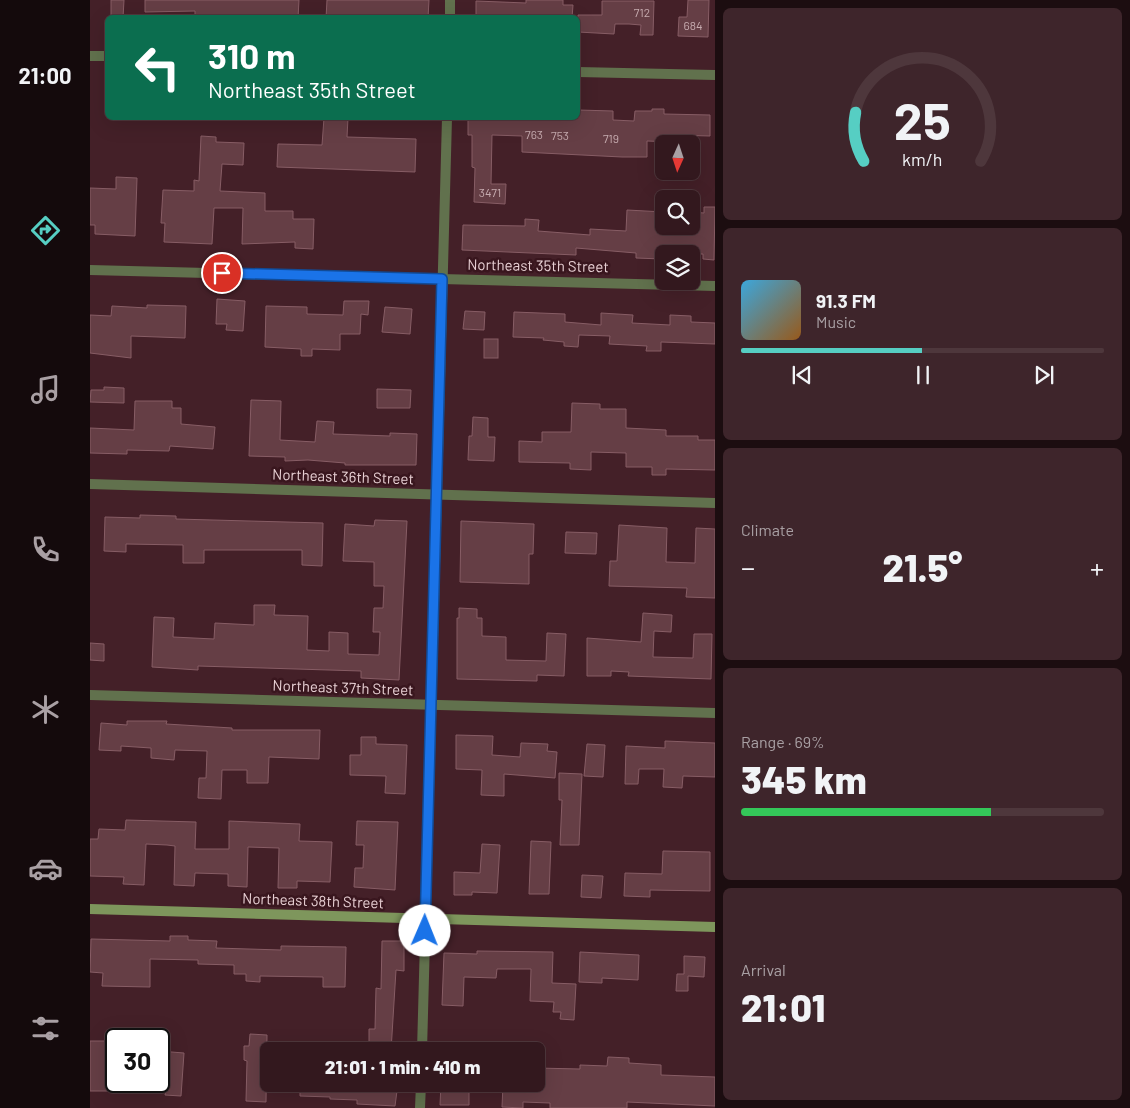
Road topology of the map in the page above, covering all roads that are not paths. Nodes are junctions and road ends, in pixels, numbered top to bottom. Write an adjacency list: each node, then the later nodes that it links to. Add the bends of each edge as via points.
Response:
1 (450, 0): 2 (street)
2 (450, 15)
3 (90, 56): 4 (street)
4 (105, 56)
5 (580, 72): 6 (street)
6 (715, 75)
7 (447, 120): 9 (street)
8 (90, 270): 9 (street, Northeast 35th Street)
9 (442, 279): 10 (street, Northeast 35th Street); 12 (street)
10 (715, 286)
11 (90, 484): 12 (street, Northeast 36th Street)
12 (437, 494): 13 (street, Northeast 36th Street); 15 (street)
13 (715, 503)
14 (90, 695): 15 (street, Northeast 37th Street)
15 (431, 705): 16 (street, Northeast 37th Street); 18 (street)
16 (715, 713)
17 (90, 909): 18 (street, Northeast 38th Street)
18 (427, 919): 19 (street, Northeast 38th Street); 20 (street)
19 (715, 927)
20 (422, 1042)
21 (421, 1092): 22 (street)
22 (420, 1108)

